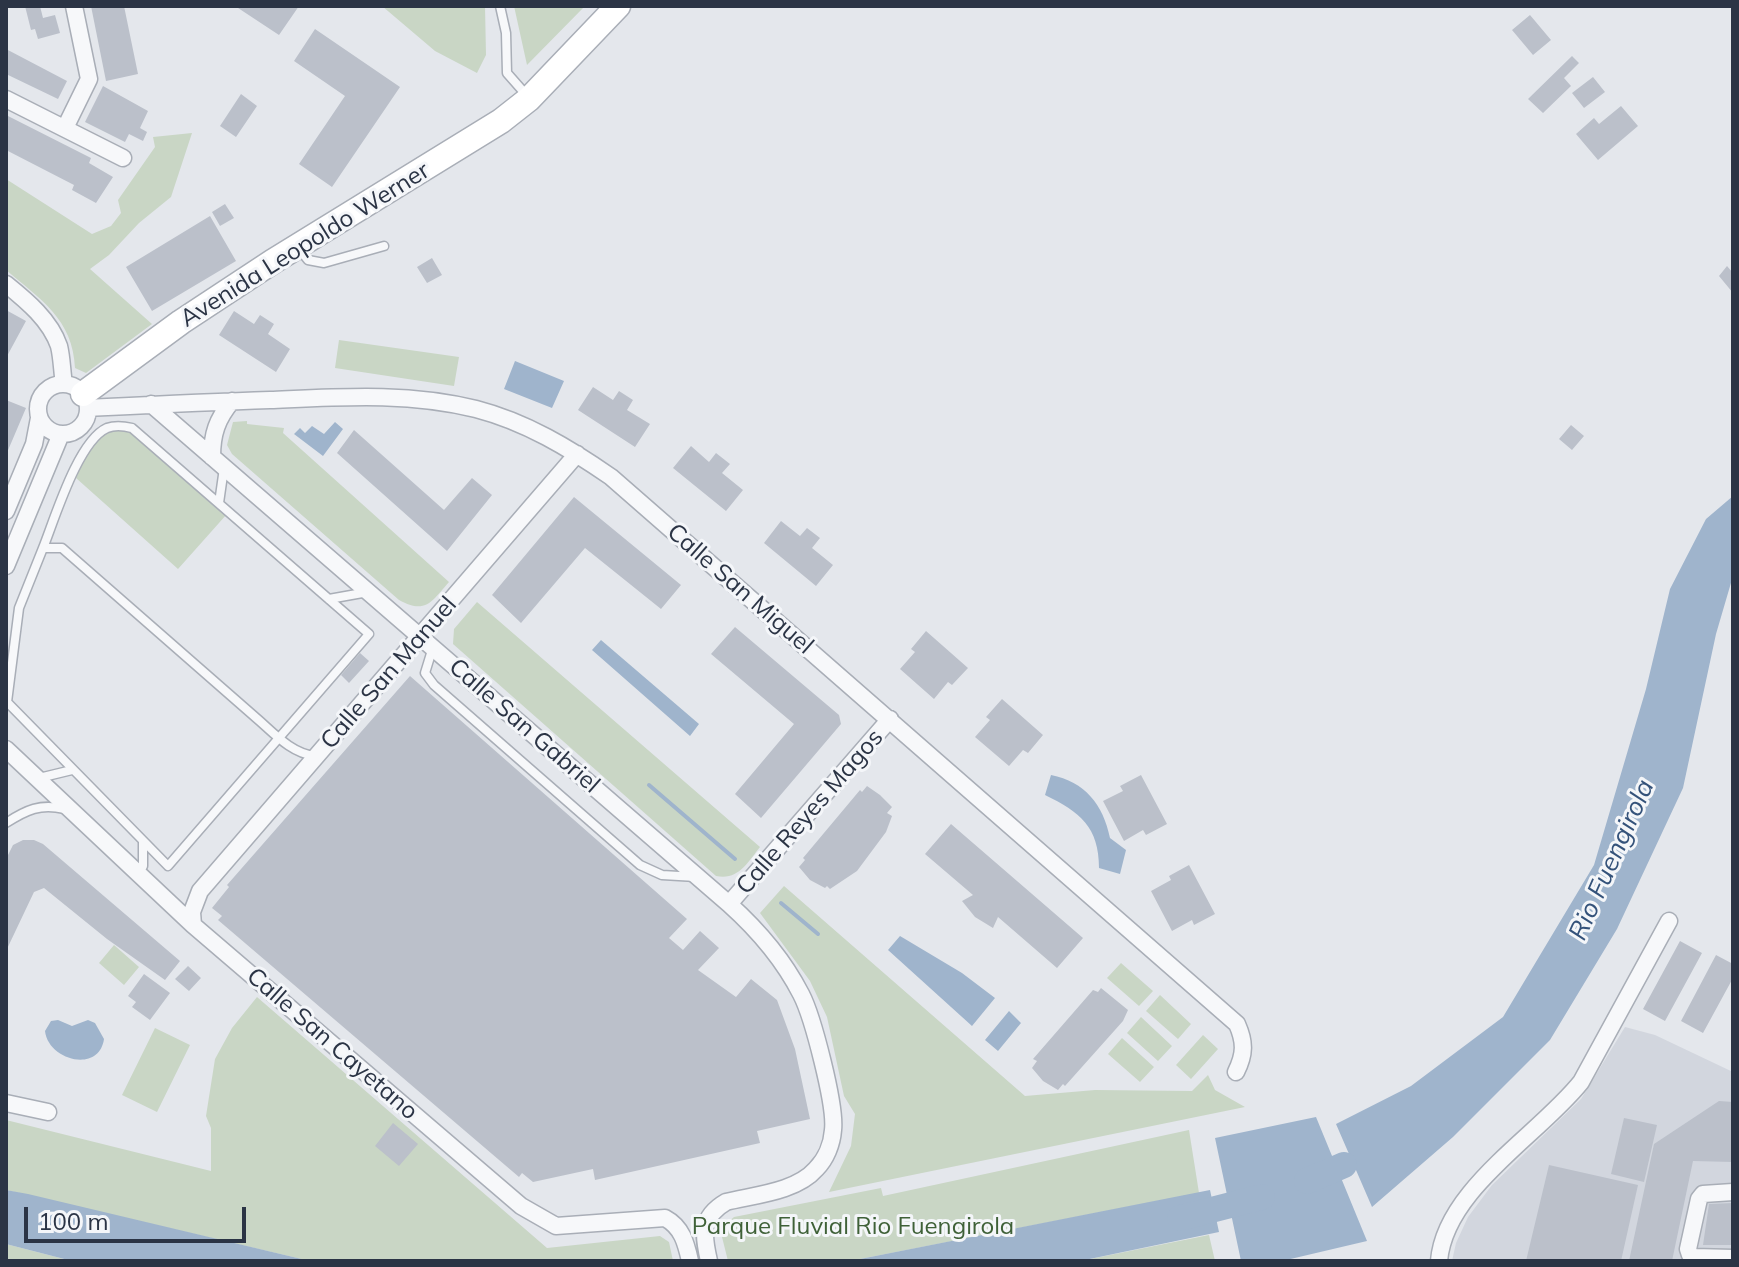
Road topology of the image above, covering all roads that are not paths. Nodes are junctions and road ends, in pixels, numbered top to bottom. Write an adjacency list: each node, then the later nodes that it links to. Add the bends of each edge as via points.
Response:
1 (74, 6): 6 (street, via 89,79)
2 (500, 6): 5 (lane, via 507,73)
3 (618, 6): 5 (street, Avenida Leopoldo Werner)
4 (6, 99): 6 (street)
5 (529, 99): 9 (street, Avenida Leopoldo Werner)
6 (65, 128): 7 (street)
7 (123, 158)
8 (384, 246): 9 (lane, via 324,263 308,260)
9 (298, 247): 11 (street, Avenida Leopoldo Werner)
10 (6, 284): 11 (street, via 46,322)
11 (78, 395): 13 (street, Calle San Miguel); 14 (street, via 56,385 43,394); 15 (street, via 87,416 77,430)
12 (232, 401): 13 (street, Calle San Miguel); 16 (street, Calle San Miguel, via 412,397 505,418); 17 (street, via 212,437)
13 (151, 404): 17 (street, Calle San Gabriel)
14 (39, 418): 15 (street); 19 (street)
15 (61, 434): 21 (street)
16 (577, 454): 24 (street, Calle San Manuel); 25 (street, Calle San Miguel, via 611,477)
17 (218, 462): 18 (lane); 22 (street, Calle San Gabriel)
18 (219, 503): 20 (lane, via 132,428 108,428 85,450); 23 (lane)
19 (6, 511)
20 (43, 548): 26 (lane, via 62,548); 29 (lane, via 19,608 7,702)
21 (6, 566)
22 (369, 592): 23 (lane); 24 (street, Calle San Gabriel)
23 (329, 599): 26 (lane, via 369,634)
24 (427, 641): 28 (street, Calle San Manuel); 35 (street, Calle San Gabriel); 35 (lane, via 425,673 434,685 649,871)
25 (890, 719): 38 (street, Calle Reyes Magos); 41 (street, Calle San Miguel, via 1237,1024 1244,1040)
26 (278, 737): 28 (lane, via 299,754); 33 (lane, via 168,866)
27 (6, 749): 30 (street, Calle San Cayetano)
28 (316, 756): 36 (street, Calle San Manuel)
29 (72, 770): 30 (lane); 33 (lane)
30 (38, 778): 31 (street, Calle San Cayetano)
31 (71, 811): 32 (lane, via 50,805 31,808); 34 (street, Calle San Cayetano)
32 (6, 823)
33 (143, 841): 34 (lane, via 143,866)
34 (137, 874): 37 (street, Calle San Cayetano)
35 (697, 877): 38 (street, Calle San Gabriel)
36 (200, 891): 37 (street); 40 (street, Calle San Manuel)
37 (166, 900): 40 (street, Calle San Cayetano)
38 (729, 904): 48 (street, Calle San Gabriel, via 772,948 809,1011 834,1127 826,1154 804,1181 714,1208 705,1231)
39 (1669, 921): 46 (street, via 1581,1082 1477,1185 1457,1212)
40 (193, 925): 45 (street, Calle San Cayetano, via 521,1206 556,1226 665,1218 680,1231)
41 (1236, 1072)
42 (6, 1103): 43 (street)
43 (48, 1112)
44 (1733, 1192): 47 (street, via 1703,1194 1699,1199 1688,1249 1694,1257)
45 (688, 1256)
46 (1439, 1256)
47 (1733, 1258)
48 (709, 1261)

